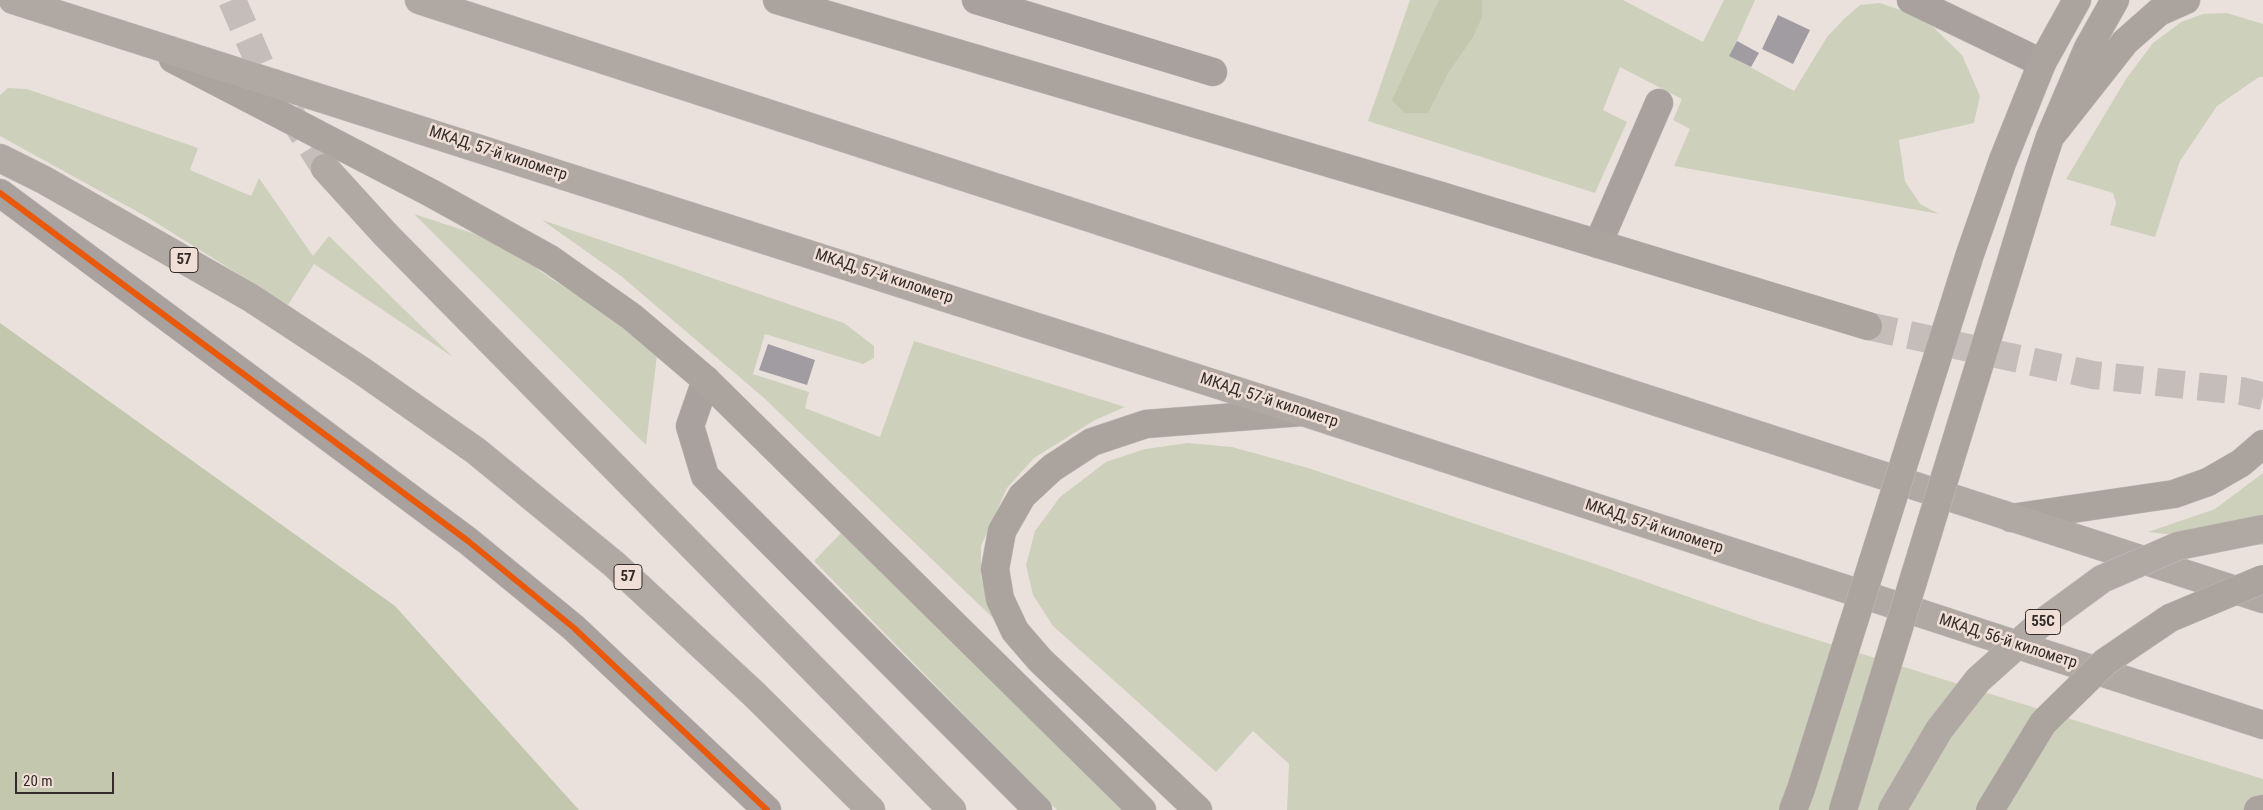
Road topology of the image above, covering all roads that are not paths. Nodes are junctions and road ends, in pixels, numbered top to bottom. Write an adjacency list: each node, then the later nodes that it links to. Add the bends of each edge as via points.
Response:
1 (13, 0): 9 (highway, МКАД, 57-й километр)
2 (419, 0): 22 (highway)
3 (777, 0): 17 (main road)
4 (976, 0): 11 (street)
5 (1911, 0): 10 (street)
6 (2077, 0): 10 (main road)
7 (2115, 0): 13 (main road, via 2088,48)
8 (2186, 0): 13 (main road, via 2159,12 2125,42)
9 (125, 34): 19 (main road, via 431,193 550,259 632,317); 20 (highway, МКАД, 57-й километр)
10 (2042, 63): 35 (main road, bridge, via 1970,254)
11 (1212, 72)
12 (1659, 103): 17 (street)
13 (2050, 137): 36 (main road, bridge)
14 (0, 158): 30 (highway, 57, via 251,298 476,451 615,565 755,695)
15 (325, 168): 31 (highway, via 386,235)
16 (0, 193): 29 (street, via 468,542 574,628)
17 (1598, 244): 18 (main road)
18 (1868, 326)
19 (706, 380): 32 (street, via 690,426 705,476); 33 (main road)
20 (1303, 412): 24 (highway, МКАД, 57-й километр); 34 (main road, via 1146,424 1092,442 1052,468 1022,496 1002,531 994,569 1000,599 1015,631 1040,660)
21 (2263, 444): 22 (main road, via 2241,463 2208,482 2174,494)
22 (2012, 518): 26 (highway)
23 (2263, 529): 37 (highway, 55C, bridge, via 2178,546 2102,579 2038,626 1972,687 1939,730)
24 (1753, 559): 27 (highway, МКАД, 56-й километр)
25 (2263, 579): 38 (main road, bridge, via 2170,618 2105,662 2043,723)
26 (2263, 600)
27 (2263, 725)
28 (2263, 809): 39 (main road)
29 (767, 810)
30 (871, 810)
31 (952, 810)
32 (1038, 810)
33 (1142, 810)
34 (1198, 810)
35 (1793, 810)
36 (1843, 810)
37 (1892, 810)
38 (1990, 810)
39 (2258, 810)

